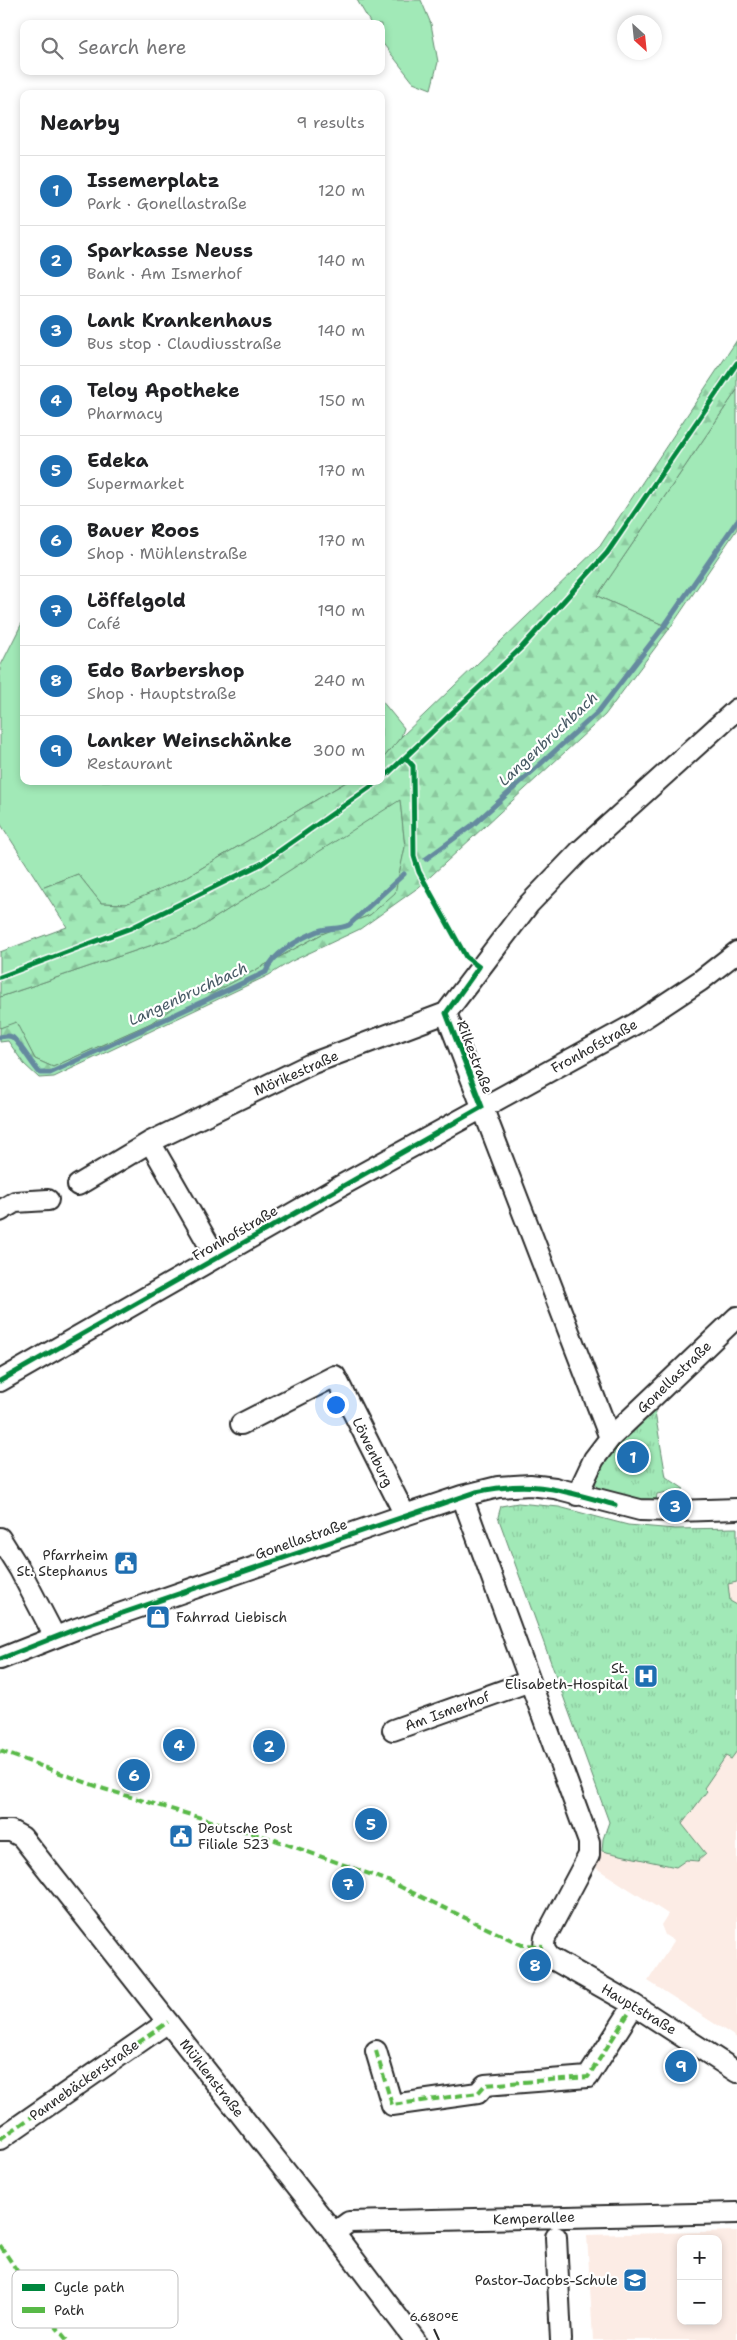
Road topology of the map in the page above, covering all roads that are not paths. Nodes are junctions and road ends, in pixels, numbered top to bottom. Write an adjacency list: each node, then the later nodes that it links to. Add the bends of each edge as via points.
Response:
1 (737, 709): 3 (street, Rilkestraße, via 578,852 529,904)
2 (737, 952): 4 (street, Fronhofstraße, via 635,1024)
3 (446, 1013): 4 (street, Rilkestraße); 5 (street, Mörikestraße, via 313,1063)
4 (482, 1107): 9 (street, Fronhofstraße); 13 (street, Rilkestraße)
5 (150, 1142): 6 (street, Mörikestraße); 9 (street)
6 (78, 1185)
7 (48, 1200): 8 (street, via 15,1202)
8 (0, 1210)
9 (216, 1257): 11 (street, Fronhofstraße)
10 (737, 1317): 13 (street, Gonellastraße)
11 (0, 1381)
12 (241, 1424): 17 (street, Löwenburg, via 336,1376)
13 (610, 1438): 14 (street, via 594,1459)
14 (577, 1495): 15 (street, Gonellastraße, via 530,1485 498,1487); 16 (street, Gonellastraße, via 640,1510)
15 (462, 1496): 17 (street, Gonellastraße); 21 (street)
16 (737, 1509)
17 (404, 1515): 19 (street, Gonellastraße)
18 (0, 1538): 19 (street)
19 (55, 1637): 20 (street, Gonellastraße)
20 (0, 1659)
21 (530, 1681): 22 (street, Am Ismerhof); 24 (street, Hauptstraße, via 589,1842 589,1855 543,1946 551,1958)
22 (393, 1730)
23 (0, 1831): 25 (street, Mühlenstraße, via 22,1838)
24 (634, 2005): 26 (street, via 588,2077 486,2085 478,2093 392,2105); 27 (street, Hauptstraße)
25 (168, 2022): 28 (street, Pannebäckerstraße); 30 (street, Mühlenstraße)
26 (376, 2051)
27 (737, 2072)
28 (0, 2139)
29 (737, 2213): 30 (street, Kemperallee, via 349,2222)
30 (334, 2233): 32 (street, Mühlenstraße)
31 (556, 2236): 33 (street)
32 (415, 2340)
33 (561, 2340)

